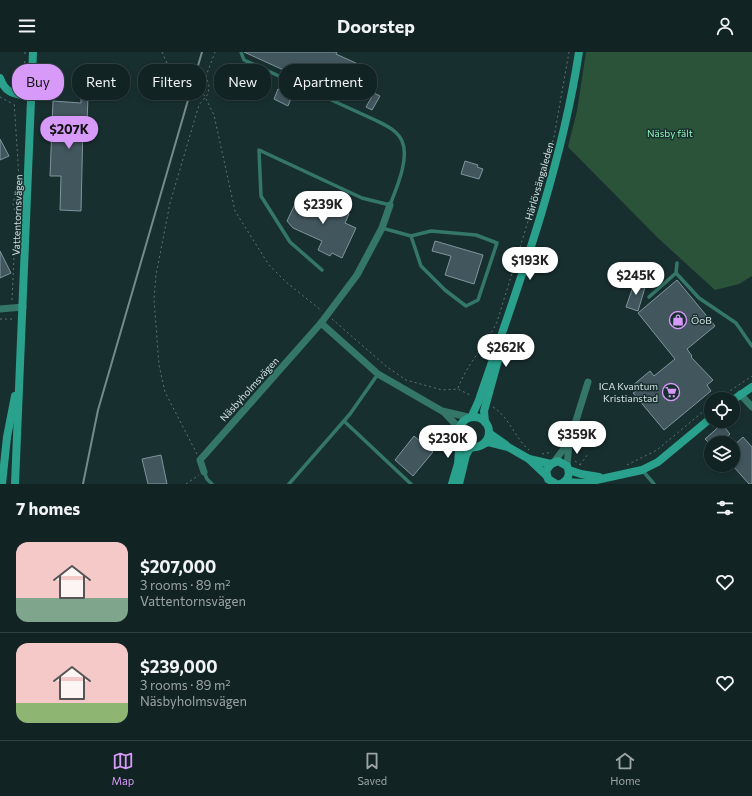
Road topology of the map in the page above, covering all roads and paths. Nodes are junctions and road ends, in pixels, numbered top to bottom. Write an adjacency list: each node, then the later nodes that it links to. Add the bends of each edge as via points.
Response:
1 (25, 52): 8 (path)
2 (33, 52): 9 (main road, Vattentornsvägen)
3 (162, 52): 27 (path, via 176,83 202,91 214,115 235,211 269,265)
4 (215, 52): 59 (path, via 206,76 208,94 199,104 170,203 154,299 159,365 165,392)
5 (241, 52): 16 (lane, via 244,60 391,128 402,141 405,158)
6 (570, 52): 36 (path, via 554,137 497,322 464,374)
7 (579, 52): 26 (main road, Härlövsängaleden, via 559,151)
8 (24, 64)
9 (32, 64)
10 (0, 78): 11 (main road, via 3,87)
11 (12, 93)
12 (0, 97): 15 (path)
13 (14, 100): 15 (path)
14 (31, 100): 23 (main road, Vattentornsvägen)
15 (14, 104): 24 (path, via 19,177 13,204 16,215)
16 (390, 205): 17 (street, Näsbyholmsvägen); 20 (lane, via 362,198 259,150 262,196 290,242)
17 (382, 228): 18 (lane); 27 (street, Näsbyholmsvägen, via 357,276)
18 (411, 236): 18 (lane, via 431,231 476,235 497,243 478,300 466,306 445,290 421,266)
19 (677, 263): 21 (lane)
20 (322, 270)
21 (676, 273): 22 (lane); 30 (lane, via 699,298 736,323)
22 (649, 297)
23 (23, 307): 24 (street); 33 (main road, Vattentornsvägen)
24 (11, 308): 25 (street); 28 (path, via 11,319)
25 (0, 309)
26 (509, 313): 44 (main road, Härlövsängaleden); 46 (main road, Härlövsängaleden, via 506,333 484,411)
27 (327, 315): 29 (street, Näsbyholmsvägen); 36 (path, via 387,368 406,380 442,390)
28 (0, 319)
29 (321, 323): 31 (street); 59 (street, Näsbyholmsvägen)
30 (752, 346)
31 (378, 374): 42 (street); 45 (lane)
32 (752, 376): 37 (path)
33 (20, 378): 50 (main road, Vattentornsvägen); 52 (main road, Vattentornsvägen)
34 (588, 382): 53 (street)
35 (752, 387): 38 (main road)
36 (458, 389): 39 (path)
37 (728, 392)
38 (740, 394): 41 (street)
39 (472, 396)
40 (491, 406): 58 (path, via 500,412)
41 (752, 407)
42 (442, 411): 44 (street); 48 (street)
43 (704, 411): 62 (path, via 657,450)
44 (470, 417): 46 (main road, via 477,417); 48 (main road, via 461,423)
45 (344, 421): 74 (lane); 75 (lane)
46 (485, 422): 49 (main road)
47 (704, 424): 64 (main road, via 658,462)
48 (459, 428): 51 (main road)
49 (489, 433): 54 (main road, via 485,442); 55 (main road)
50 (7, 437): 56 (main road); 65 (main road, Vattentornsvägen)
51 (460, 438): 54 (main road, via 467,446); 76 (main road, via 458,464)
52 (18, 440): 65 (main road, Vattentornsvägen); 71 (main road)
53 (568, 443): 60 (street); 61 (street)
54 (479, 446): 55 (main road, via 488,442); 77 (main road, via 468,451)
55 (508, 447): 58 (main road)
56 (0, 448)
57 (538, 453): 60 (path, via 550,452)
58 (531, 456): 60 (main road); 68 (main road)
59 (200, 460): 66 (street)
60 (555, 460): 61 (main road); 68 (main road, via 546,471)
61 (567, 465): 63 (path, via 572,459); 67 (main road, via 581,474); 69 (main road, via 569,476)
62 (627, 465)
63 (583, 468)
64 (642, 470): 67 (main road); 79 (lane)
65 (4, 472): 70 (main road, Vattentornsvägen)
66 (204, 472): 72 (path); 73 (lane)
67 (605, 478): 69 (main road, via 583,483)
68 (548, 480): 78 (main road)
69 (562, 483)
70 (2, 484)
71 (15, 484)
72 (186, 484)
73 (212, 484)
74 (289, 484)
75 (411, 484)
76 (452, 484)
77 (458, 484)
78 (556, 484)
79 (654, 484)

